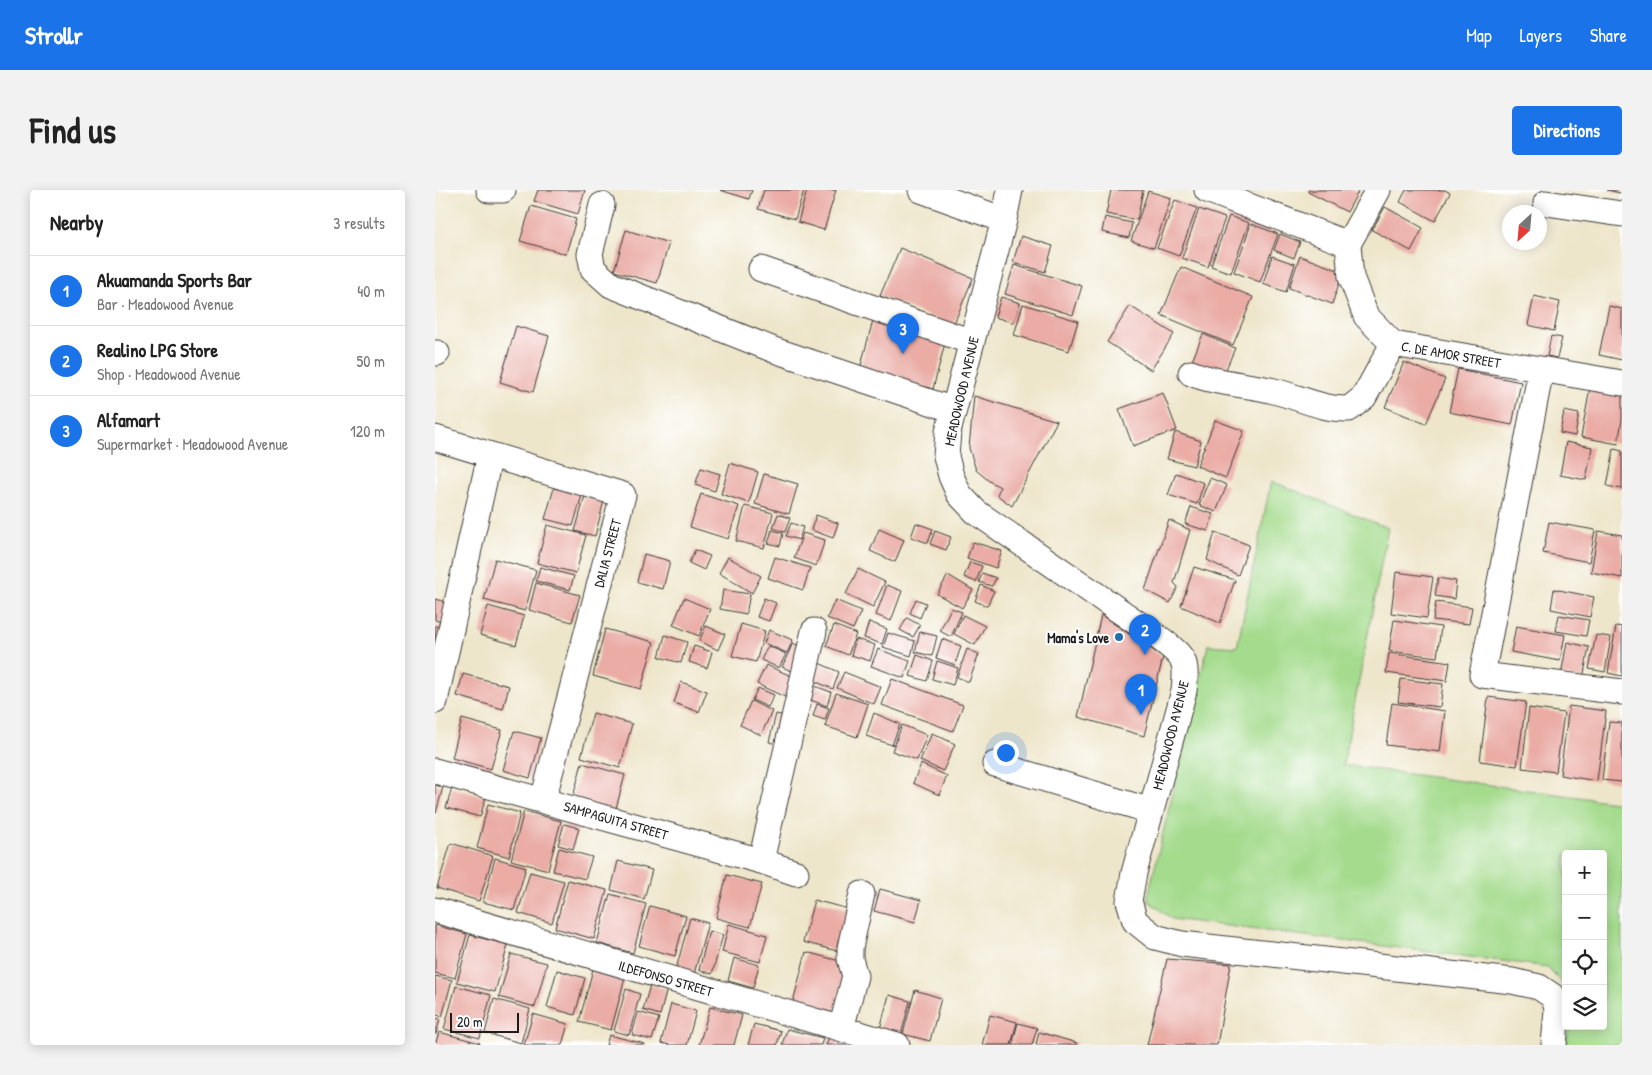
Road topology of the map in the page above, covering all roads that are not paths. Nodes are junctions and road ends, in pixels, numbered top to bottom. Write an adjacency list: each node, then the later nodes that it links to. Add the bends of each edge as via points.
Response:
1 (489, 190): 2 (street)
2 (503, 190)
3 (921, 190): 10 (street)
4 (1010, 190): 10 (street, MEADOWOOD AVENUE)
5 (1207, 190): 11 (street)
6 (1378, 190): 11 (street)
7 (1546, 203): 9 (street)
8 (602, 205): 18 (street, via 591,254 593,269 611,285 774,350)
9 (1622, 214)
10 (1004, 220): 13 (street, MEADOWOOD AVENUE)
11 (1348, 244): 14 (street, C. DE AMOR STREET, via 1351,277 1366,316)
12 (761, 269): 13 (street)
13 (971, 342): 18 (street, MEADOWOOD AVENUE)
14 (1393, 344): 15 (street, C. DE AMOR STREET); 16 (street, via 1364,397 1349,409 1324,406 1247,385 1215,382)
15 (1541, 370): 17 (street, C. DE AMOR STREET); 22 (street, via 1482,675)
16 (1191, 373)
17 (1622, 383)
18 (954, 410): 27 (street, MEADOWOOD AVENUE, via 946,456 959,494 976,512 1180,654 1186,671 1184,691)
19 (435, 438): 20 (street, DALIA STREET)
20 (490, 455): 23 (street); 26 (street, DALIA STREET, via 623,495)
21 (814, 631): 28 (street)
22 (1622, 692)
23 (435, 701)
24 (995, 764): 27 (street)
25 (435, 771): 26 (street, SAMPAGUITA STREET)
26 (543, 800): 28 (street, SAMPAGUITA STREET)
27 (1151, 811): 34 (street, MEADOWOOD AVENUE, via 1129,901 1135,921 1155,937 1182,944 1512,980 1539,987 1554,996 1557,1010)
28 (761, 861): 29 (street, SAMPAGUITA STREET)
29 (795, 873)
30 (862, 894): 32 (street, via 850,948 855,976)
31 (435, 910): 32 (street, ILDEFONSO STREET)
32 (841, 1029): 33 (street, ILDEFONSO STREET)
33 (897, 1045)
34 (1554, 1045)

